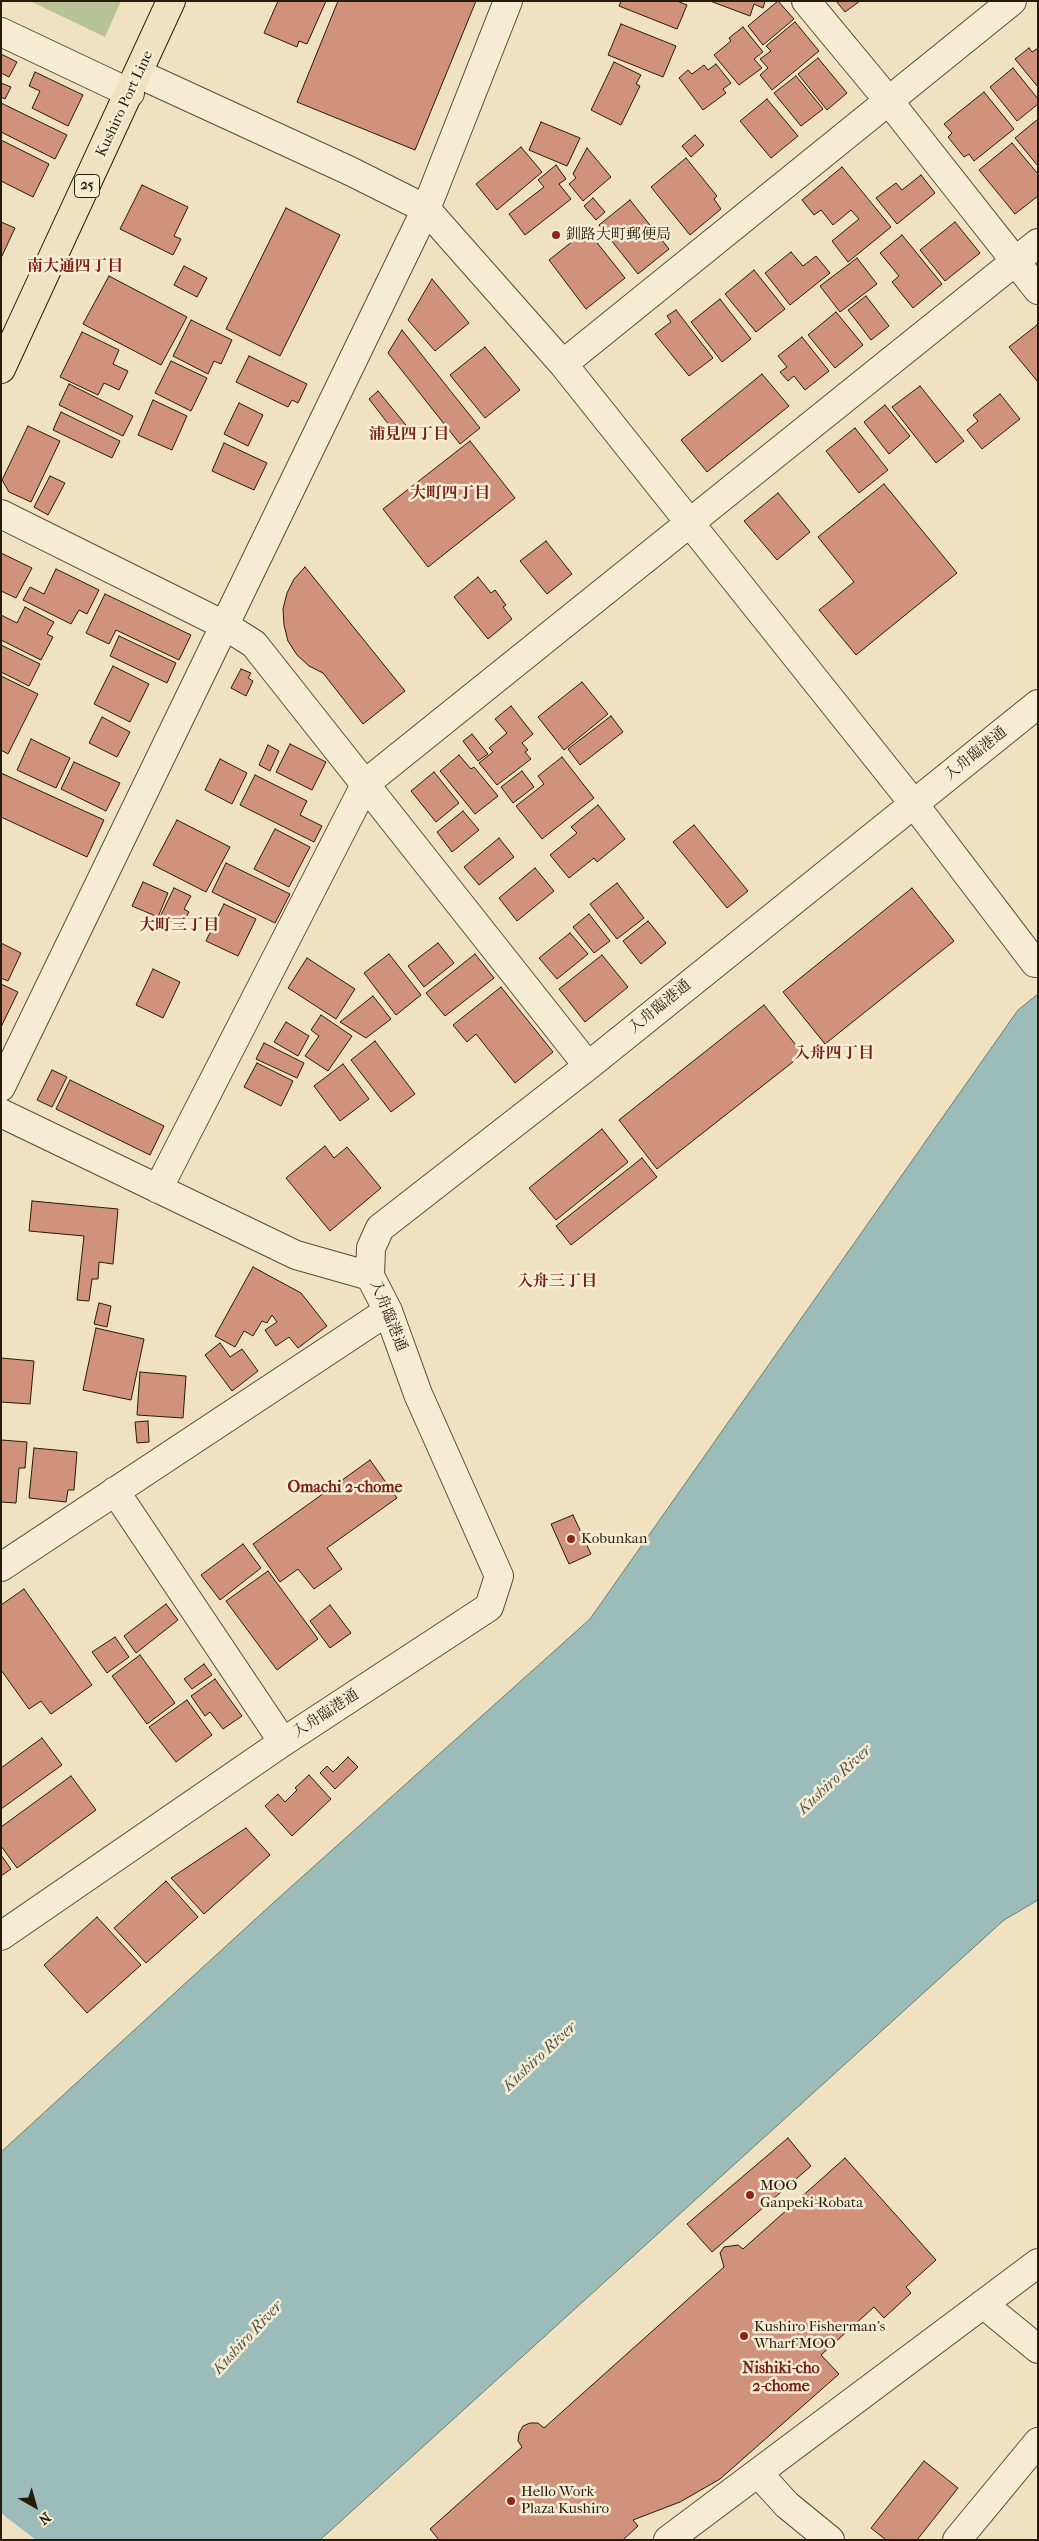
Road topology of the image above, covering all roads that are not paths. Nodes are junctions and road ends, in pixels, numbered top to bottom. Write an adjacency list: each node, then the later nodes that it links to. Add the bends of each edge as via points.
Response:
1 (171, 1): 6 (main road, Kushiro Port Line / 25)
2 (508, 1): 8 (street)
3 (806, 1): 7 (street)
4 (1012, 1): 7 (street)
5 (1, 32): 6 (street)
6 (134, 83): 8 (street, via 350,171); 13 (main road, Kushiro Port Line / 25)
7 (888, 100): 10 (street); 12 (street)
8 (426, 208): 12 (street); 16 (street)
9 (1038, 243): 10 (street)
10 (1015, 261): 11 (street); 15 (street)
11 (1038, 290)
12 (563, 364): 15 (street)
13 (1, 369)
14 (1, 514): 16 (street)
15 (689, 521): 18 (street); 19 (street)
16 (224, 625): 18 (street, via 254,644); 22 (street)
17 (1038, 704): 19 (street, 入舟臨港通)
18 (366, 782): 21 (street); 24 (street)
19 (914, 804): 20 (street); 21 (street, 入舟臨港通)
20 (1035, 963)
21 (588, 1066): 25 (street, 入舟臨港通, via 380,1228 371,1248)
22 (1, 1088)
23 (1, 1113): 24 (street)
24 (158, 1190): 25 (street, via 296,1255)
25 (370, 1276): 26 (street, 入舟臨港通)
26 (388, 1311): 27 (street); 29 (street, 入舟臨港通, via 418,1394 499,1576 489,1607)
27 (114, 1491): 28 (street); 29 (street)
28 (1, 1566)
29 (283, 1742): 30 (street, 入舟臨港通)
30 (1, 1936)
31 (1038, 2263): 32 (street)
32 (983, 2304): 33 (street); 35 (street)
33 (1038, 2349)
34 (1038, 2442): 38 (street)
35 (758, 2473): 36 (street); 37 (street, via 787,2505)
36 (668, 2540)
37 (830, 2540)
38 (957, 2540)

